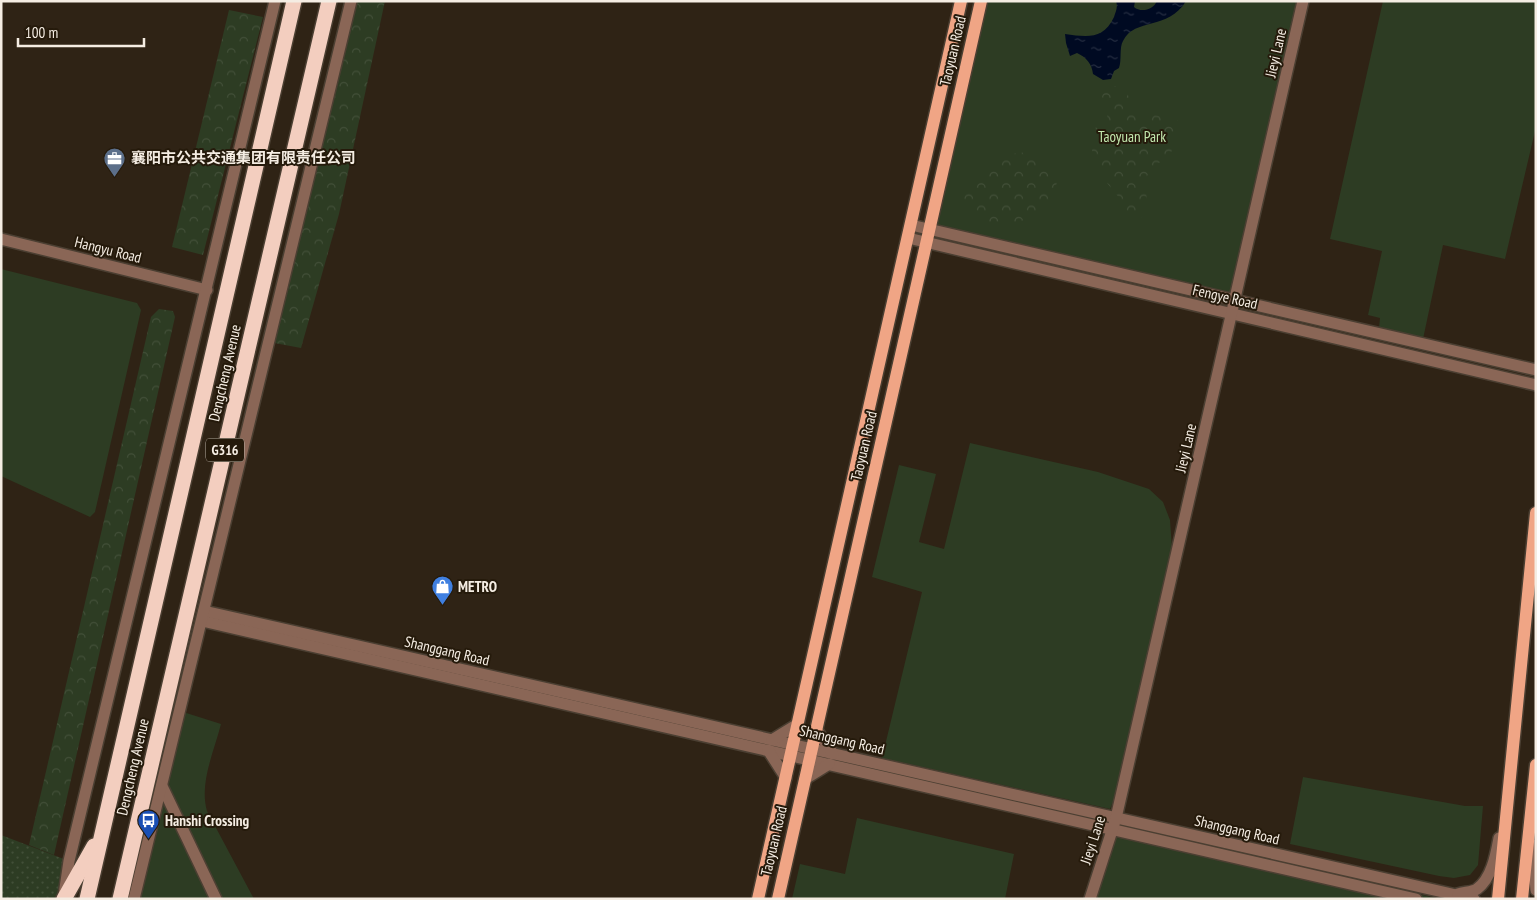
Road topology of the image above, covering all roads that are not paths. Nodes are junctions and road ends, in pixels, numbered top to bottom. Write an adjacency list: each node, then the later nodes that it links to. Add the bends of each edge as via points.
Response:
1 (276, 1): 12 (street)
2 (329, 1): 38 (highway, Dengcheng Avenue / G316)
3 (351, 1): 18 (street)
4 (961, 1): 8 (main road, Taoyuan Road)
5 (981, 1): 9 (main road, Taoyuan Road)
6 (1303, 1): 13 (street, Jieyi Lane)
7 (290, 2): 33 (highway, Dengcheng Avenue / G316)
8 (911, 225): 9 (street, Fengye Road); 10 (main road, Taoyuan Road)
9 (928, 236): 10 (street, Fengye Road); 13 (street, Fengye Road); 14 (street, Fengye Road); 20 (main road, Taoyuan Road)
10 (908, 238): 19 (main road, Taoyuan Road)
11 (1, 239): 12 (street, Hangyu Road)
12 (207, 290): 36 (street, via 69,861)
13 (1235, 301): 14 (street, Jieyi Lane); 15 (street, Fengye Road)
14 (1232, 314): 16 (street, Fengye Road); 31 (street, Jieyi Lane)
15 (1536, 370)
16 (1536, 385)
17 (1536, 513): 29 (main road)
18 (203, 616): 21 (street, Shanggang Road); 28 (street)
19 (798, 724): 21 (street); 22 (main road, Taoyuan Road)
20 (816, 729): 23 (main road, Taoyuan Road); 24 (street)
21 (770, 745): 22 (street, Shanggang Road); 26 (street)
22 (792, 750): 23 (street, Shanggang Road); 26 (main road, Taoyuan Road)
23 (811, 754): 24 (street, Shanggang Road); 27 (main road, Taoyuan Road)
24 (831, 759): 27 (street); 31 (street, Shanggang Road); 32 (street, Shanggang Road)
25 (1536, 766): 30 (main road)
26 (786, 778): 41 (main road, Taoyuan Road)
27 (805, 780): 42 (main road, Taoyuan Road)
28 (162, 786): 39 (street); 40 (street)
29 (1508, 797): 35 (street, via 1495,859 1487,877 1477,889); 46 (main road)
30 (1532, 804): 34 (street, via 1532,862); 47 (main road)
31 (1116, 818): 32 (street, Jieyi Lane); 35 (street, Shanggang Road)
32 (1113, 829): 43 (street, Jieyi Lane); 44 (street, Shanggang Road)
33 (102, 832): 36 (highway); 37 (highway, Dengcheng Avenue / G316)
34 (1536, 890)
35 (1456, 894): 45 (street, Shanggang Road)
36 (64, 899)
37 (87, 899)
38 (120, 899)
39 (134, 899)
40 (216, 899)
41 (758, 899)
42 (778, 899)
43 (1090, 899)
44 (1416, 899)
45 (1474, 899)
46 (1498, 899)
47 (1522, 899)

